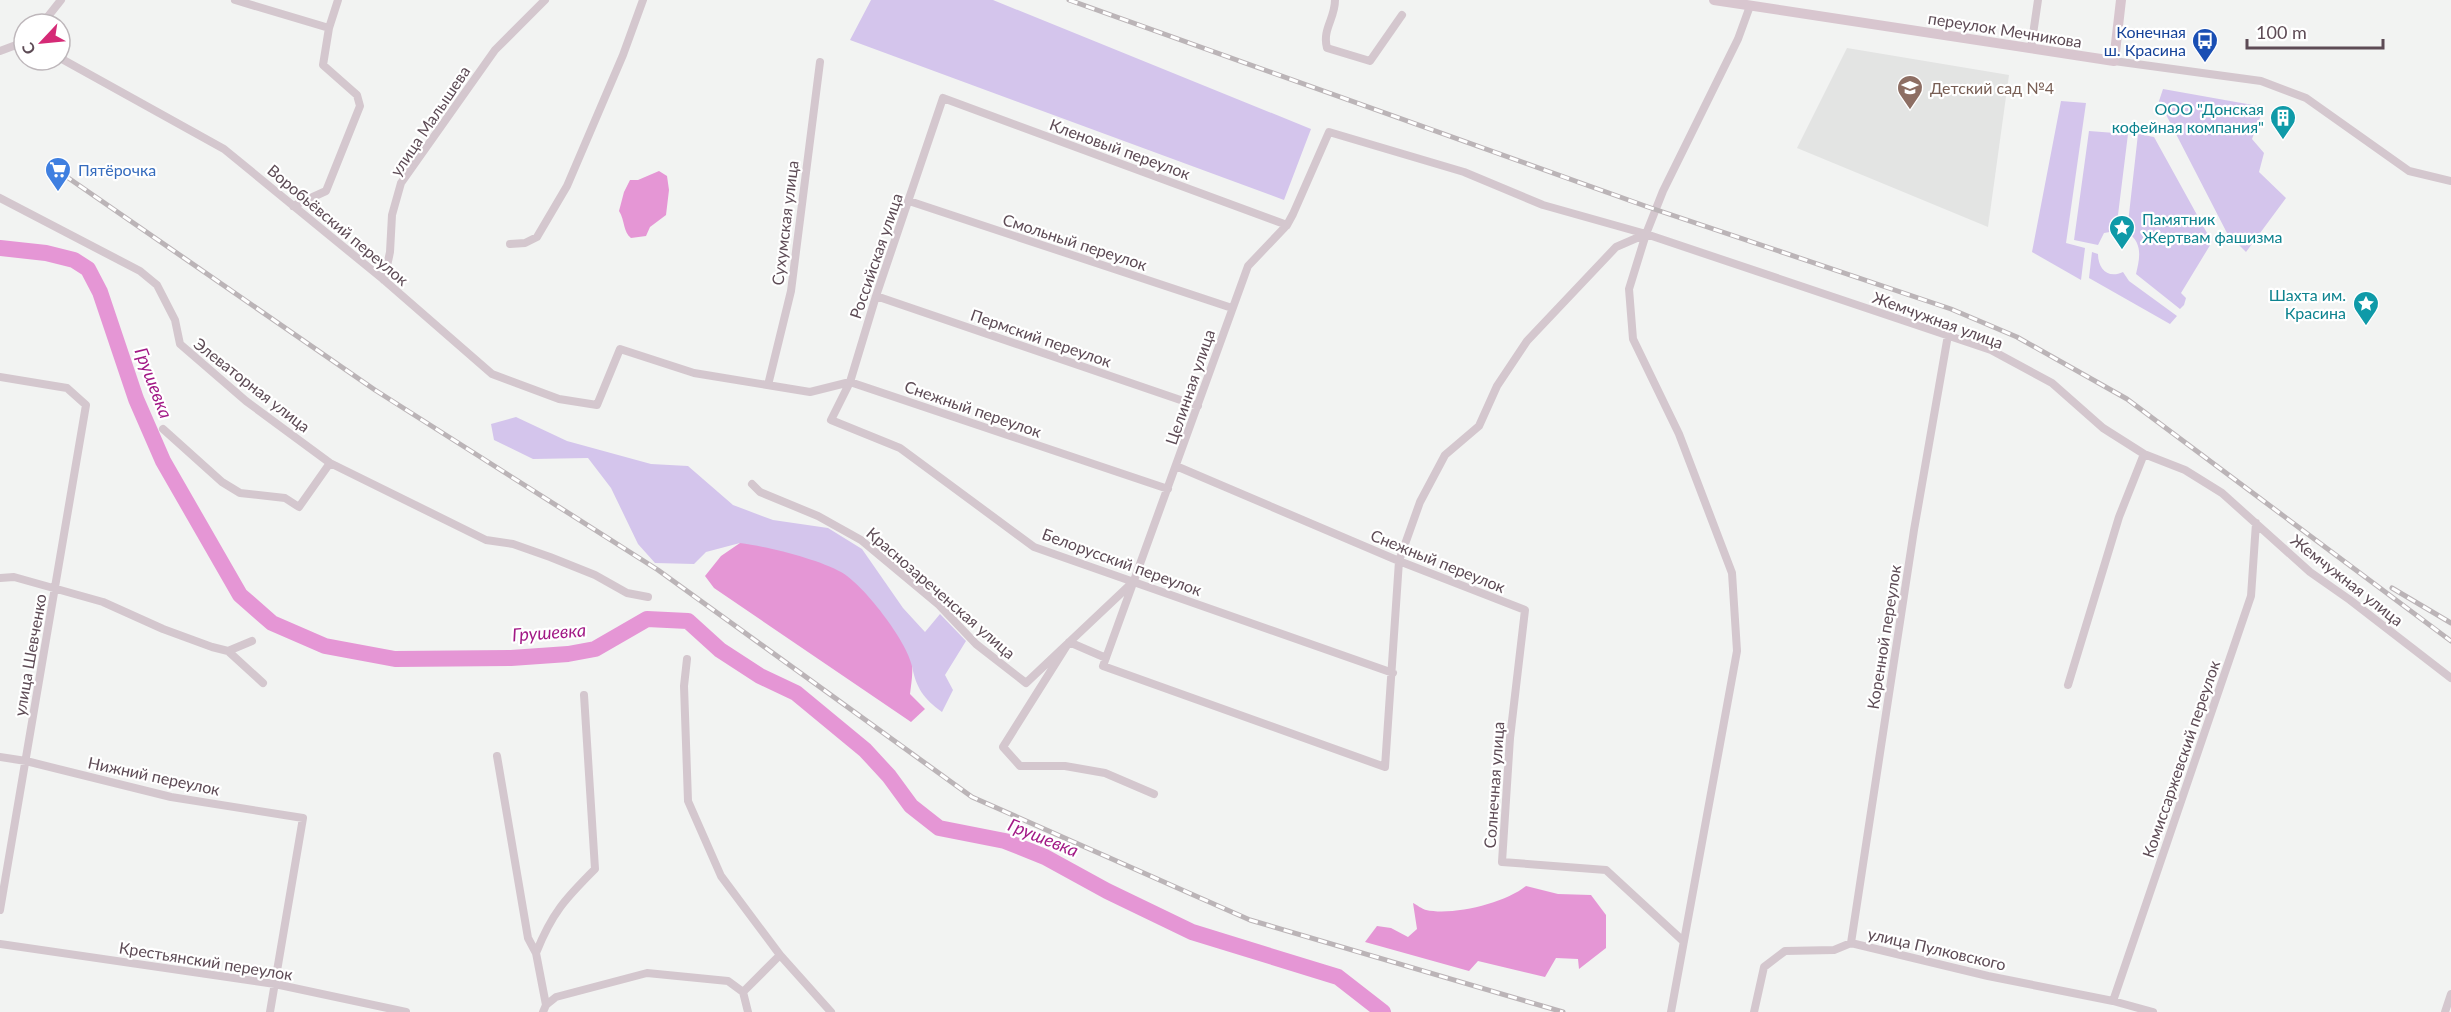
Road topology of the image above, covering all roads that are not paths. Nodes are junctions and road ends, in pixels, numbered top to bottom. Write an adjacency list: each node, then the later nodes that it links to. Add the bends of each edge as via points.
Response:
1 (61, 0): 11 (street)
2 (235, 0): 13 (street)
3 (338, 0): 13 (street)
4 (545, 0): 26 (street, улица Малышева, via 495,50 401,183 392,215)
5 (644, 0): 25 (street, via 567,186 537,237)
6 (1335, 0): 12 (street, via 1335,11 1324,37 1327,48 1370,61)
7 (1720, 0): 10 (street, переулок Мечникова)
8 (2038, 0): 14 (street)
9 (2121, 0): 15 (street)
10 (1750, 6): 14 (street, переулок Мечникова); 24 (street)
11 (52, 12)
12 (1402, 15)
13 (329, 28): 22 (street, via 323,65 357,95 360,106 326,191)
14 (2031, 48): 15 (street, переулок Мечникова)
15 (2114, 61): 19 (street, via 2261,81 2306,98 2409,171)
16 (820, 62): 32 (street, Сухумская улица, via 791,291)
17 (72, 65): 22 (street, Воробьёвский переулок, via 224,149)
18 (943, 98): 21 (street, Российская улица); 23 (street, Кленовый переулок)
19 (2451, 181)
20 (0, 198): 37 (street, Элеваторная улица, via 140,271 158,285 175,320 180,345 246,401)
21 (909, 201): 27 (street, Российская улица); 28 (street, Смольный переулок)
22 (294, 206): 26 (street, Воробьёвский переулок)
23 (1287, 225): 24 (street, Целинная улица, via 1329,132 1464,172 1543,205); 28 (street, Целинная улица, via 1248,266)
24 (1646, 234): 29 (street, Жемчужная улица); 42 (street, via 1616,247 1527,341 1497,386 1479,426 1445,455 1420,502); 63 (street, via 1629,289 1633,339 1679,434 1732,573 1737,651)
25 (510, 244)
26 (384, 280): 32 (street, Воробьёвский переулок, via 492,374 559,399 597,405 620,349 694,373)
27 (876, 296): 31 (street, Российская улица); 33 (street, Пермский переулок)
28 (1232, 308): 33 (street, Целинная улица)
29 (1948, 335): 36 (street, Жемчужная улица, via 1990,350 2052,383 2103,428); 64 (street, Коренной переулок)
30 (0, 376): 45 (street, улица Шевченко, via 68,388 86,405)
31 (849, 382): 32 (street, via 810,392); 34 (street, Российская улица); 40 (street, Снежный переулок)
32 (768, 385)
33 (1198, 406): 38 (street, Целинная улица)
34 (831, 420): 44 (street, Белорусский переулок, via 900,448 1034,547)
35 (163, 429): 37 (street, via 231,488 240,493 285,498 300,507)
36 (2144, 454): 41 (street, Жемчужная улица, via 2222,493); 56 (street, via 2119,517)
37 (330, 463): 46 (street, Элеваторная улица, via 486,540 513,544 550,557 627,593)
38 (1176, 466): 40 (street, Целинная улица); 42 (street, Снежный переулок)
39 (752, 484): 49 (street, Краснозареченская улица, via 760,492 818,516 861,540 939,606 976,644 1026,683)
40 (1168, 489): 44 (street, Целинная улица)
41 (2256, 523): 54 (street, Жемчужная улица, via 2310,572); 71 (street, Комиссаржевский переулок, via 2251,596)
42 (1399, 561): 47 (street, Снежный переулок); 53 (street)
43 (0, 578): 45 (street, via 14,577)
44 (1134, 581): 49 (street, Краснозареченская улица); 52 (street, Целинная улица); 53 (street, Белорусский переулок)
45 (56, 589): 50 (street, via 103,602 191,640); 60 (street, улица Шевченко)
46 (648, 597)
47 (1525, 610): 63 (street, Солнечная улица, via 1510,738 1502,862 1606,870)
48 (252, 641): 50 (street)
49 (1069, 642): 52 (street); 61 (street, Краснозареченская улица, via 1003,747 1020,766 1065,766 1105,773)
50 (228, 651): 55 (street)
51 (687, 659): 67 (street, via 684,686 688,801 721,876)
52 (1105, 662): 53 (street, via 1385,767)
53 (1393, 672)
54 (2451, 678)
55 (263, 683)
56 (2068, 685)
57 (584, 695): 66 (street, via 595,869 547,923)
58 (497, 756): 66 (street, via 528,938)
59 (0, 757): 60 (street, Нижний переулок)
60 (26, 761): 62 (street, улица Шевченко); 68 (street, Нижний переулок, via 171,797 303,818)
61 (1154, 794)
62 (0, 910)
63 (1682, 940): 77 (street)
64 (1851, 943): 71 (street, улица Пулковского); 78 (street, улица Пулковского, via 1834,950 1785,951 1764,967)
65 (0, 944): 68 (street, Крестьянский переулок)
66 (536, 953): 72 (street)
67 (780, 955): 69 (street); 76 (street)
68 (275, 984): 73 (street); 74 (street, Крестьянский переулок)
69 (743, 992): 72 (street, via 728,981 647,973 556,997); 75 (street)
70 (2451, 994): 80 (street)
71 (2113, 1001): 79 (street, улица Пулковского)
72 (544, 1009)
73 (270, 1012)
74 (406, 1012)
75 (748, 1012)
76 (831, 1012)
77 (1671, 1012)
78 (1754, 1012)
79 (2152, 1012)
80 (2445, 1012)

